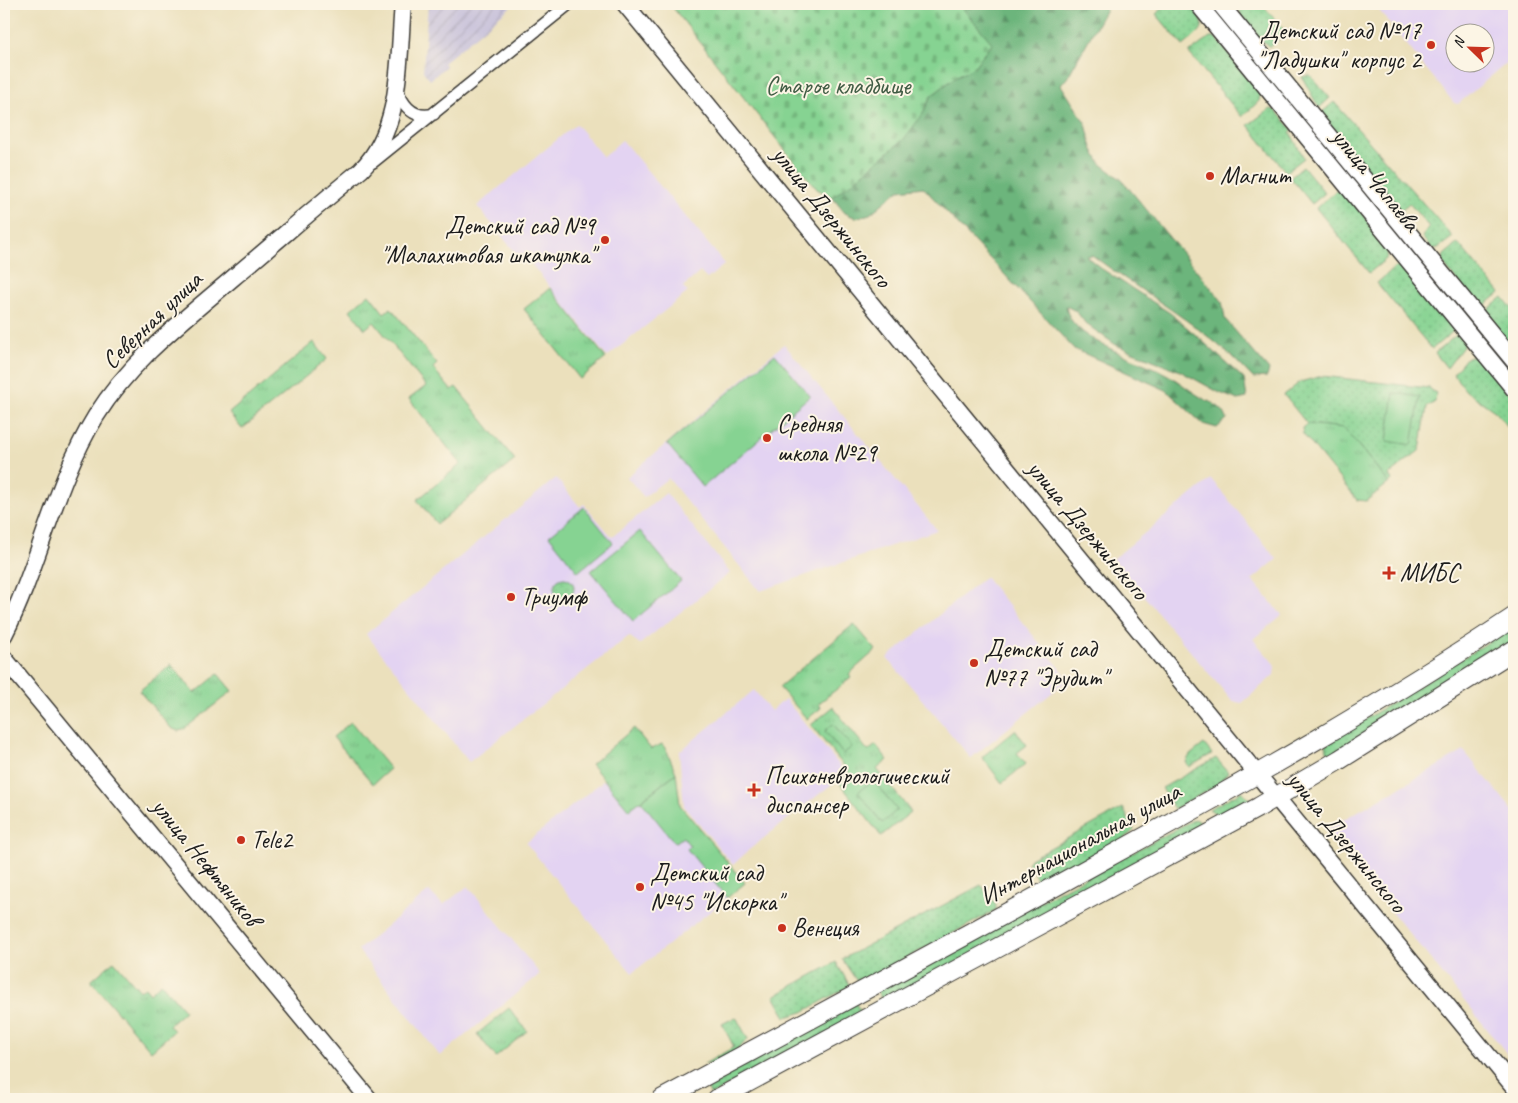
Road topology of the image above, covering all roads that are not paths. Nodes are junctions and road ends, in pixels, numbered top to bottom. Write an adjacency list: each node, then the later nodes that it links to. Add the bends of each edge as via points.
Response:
1 (403, 4): 6 (main road, Северная улица)
2 (569, 4): 7 (street, Северная улица)
3 (625, 4): 17 (main road, улица Дзержинского, via 979,438)
4 (1198, 4): 10 (main road, улица Чапаева)
5 (1220, 4): 9 (main road, улица Чапаева)
6 (396, 85): 7 (street, via 410,110 423,116); 8 (main road, Северная улица, via 387,133 378,152)
7 (434, 114): 8 (street, Северная улица)
8 (361, 170): 12 (main road, Северная улица, via 163,338 123,378 96,416 77,452)
9 (1514, 362)
10 (1514, 389)
11 (1514, 617): 15 (main road, Интернациональная улица)
12 (4, 635)
13 (1514, 650): 16 (main road, Интернациональная улица)
14 (4, 658): 22 (main road, улица Нефтяников)
15 (1325, 736): 16 (main road, via 1318,745 1319,754 1325,762); 17 (main road, Интернациональная улица)
16 (1339, 760): 18 (main road, Интернациональная улица)
17 (1258, 773): 18 (main road, улица Дзержинского); 19 (main road, Интернациональная улица)
18 (1278, 797): 20 (main road, Интернациональная улица); 21 (main road, улица Дзержинского)
19 (1189, 813): 20 (main road, via 1201,812 1209,818 1211,829); 23 (main road, Интернациональная улица)
20 (1202, 839): 24 (main road, Интернациональная улица)
21 (1514, 1087)
22 (369, 1099)
23 (662, 1099)
24 (717, 1099)

